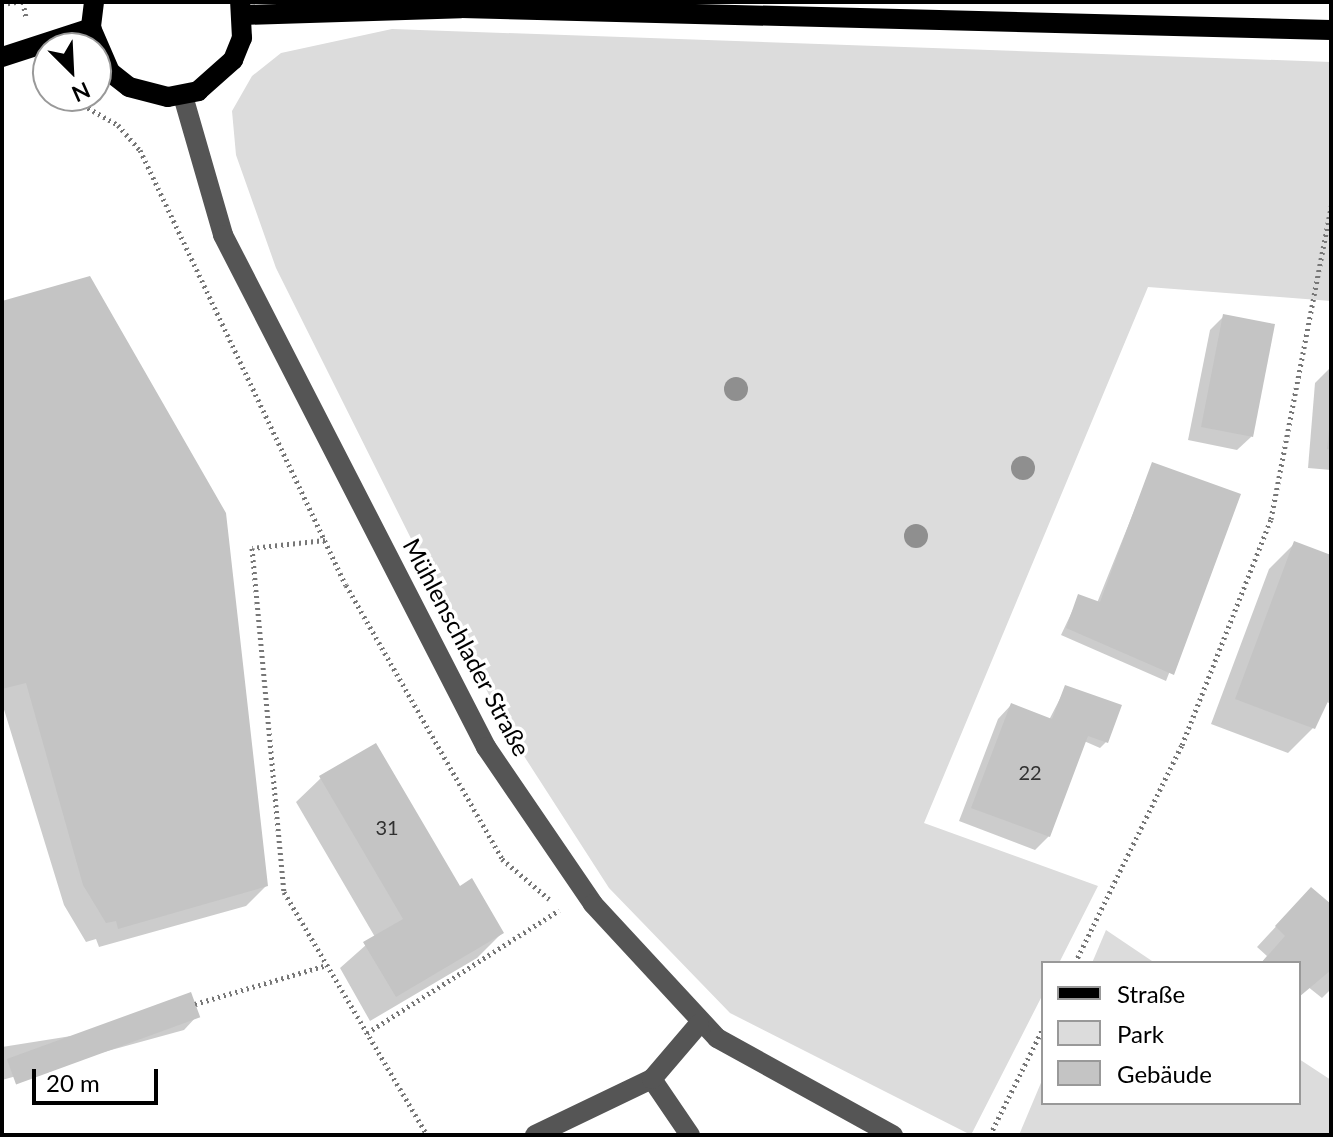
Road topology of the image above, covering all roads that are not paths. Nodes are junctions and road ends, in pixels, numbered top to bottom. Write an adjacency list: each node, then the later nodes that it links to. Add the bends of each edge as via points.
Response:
1 (94, 2): 3 (main road)
2 (242, 8): 4 (main road, via 461,8); 6 (main road, via 233,60 218,78)
3 (91, 28): 5 (main road); 6 (main road, via 97,51 129,87)
4 (1331, 30)
5 (2, 57)
6 (183, 96): 7 (street, Mühlenschlader Straße, via 223,235 486,747 593,904)
7 (699, 1024): 8 (street); 11 (street, Mühlenschlader Straße, via 753,1064)
8 (652, 1079): 9 (street); 10 (street)
9 (535, 1135)
10 (690, 1135)
11 (893, 1135)

